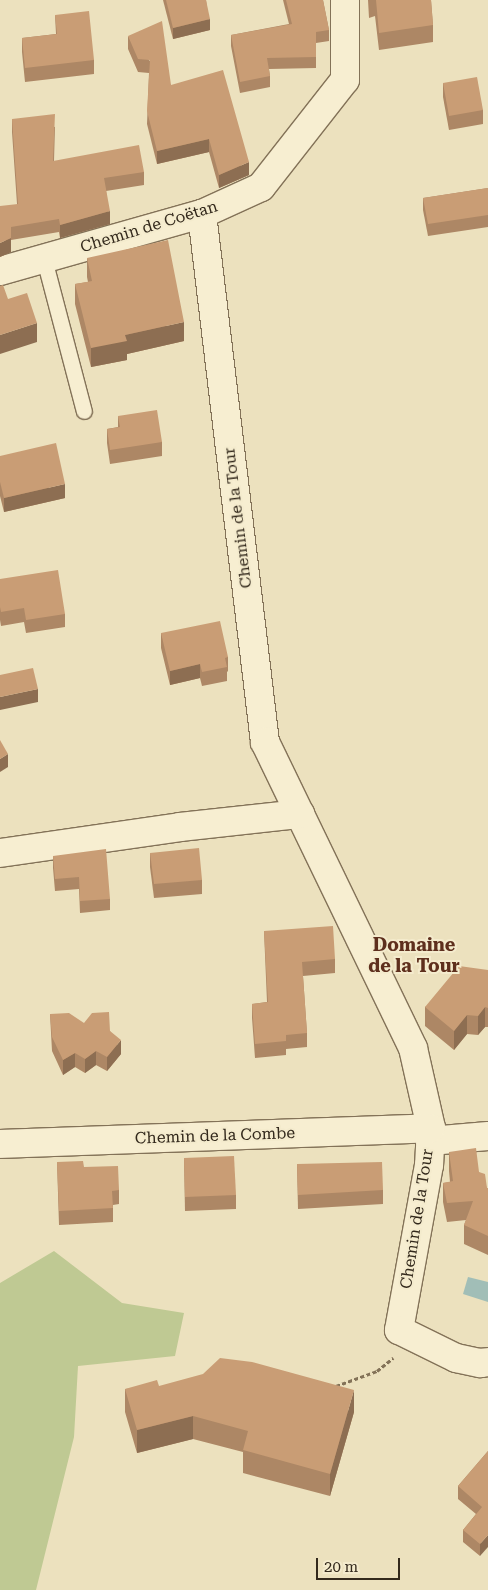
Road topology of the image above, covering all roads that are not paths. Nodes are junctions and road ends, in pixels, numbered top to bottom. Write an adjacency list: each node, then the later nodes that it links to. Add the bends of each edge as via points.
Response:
1 (345, 0): 2 (street, Chemin de Coëtan, via 345,80 261,187)
2 (202, 214): 3 (street, Chemin de Coëtan); 6 (street, Chemin de la Tour, via 265,742)
3 (44, 259): 4 (street, Chemin de Coëtan); 5 (lane)
4 (0, 271)
5 (84, 411)
6 (300, 814): 7 (street, via 180,827); 8 (street, Chemin de la Tour, via 413,1048)
7 (0, 853)
8 (430, 1135): 9 (street, Chemin de la Combe); 10 (street, Chemin de la Combe); 11 (street, Chemin de la Tour, via 429,1165 399,1330 456,1358 480,1364)
9 (488, 1136)
10 (0, 1144)
11 (488, 1362)

